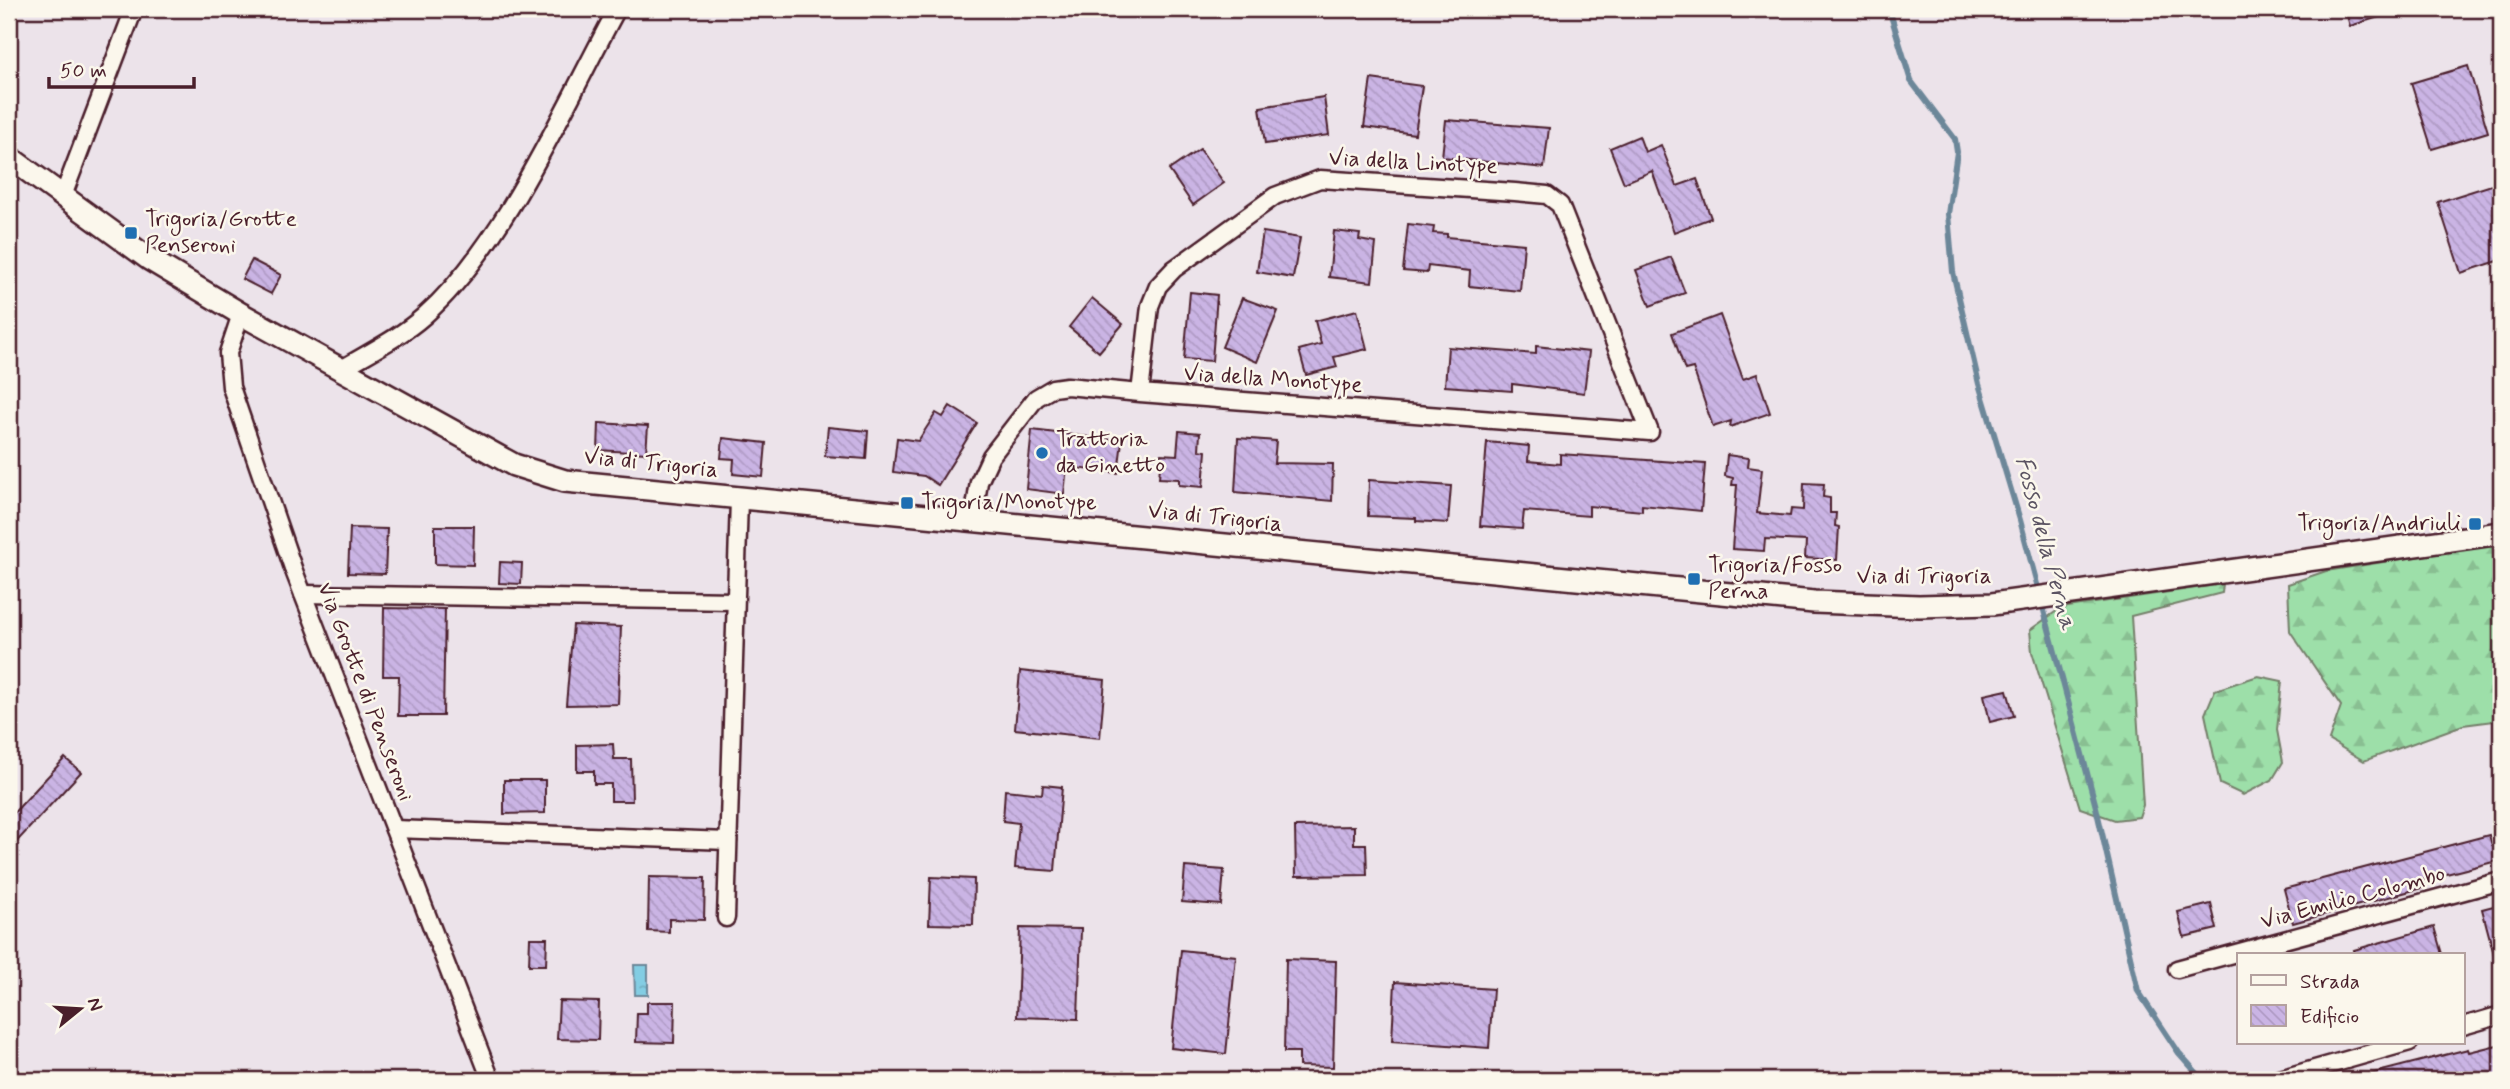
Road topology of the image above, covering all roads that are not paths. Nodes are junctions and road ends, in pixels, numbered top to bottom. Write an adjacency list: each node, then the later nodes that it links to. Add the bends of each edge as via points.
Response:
1 (134, 9): 4 (street)
2 (617, 9): 6 (street, via 506,214 463,274 413,324)
3 (9, 157): 4 (street, Via di Trigoria)
4 (63, 196): 5 (street, Via di Trigoria, via 149,259)
5 (241, 314): 6 (street, Via di Trigoria); 12 (street, Via Grotte di Penseroni, via 228,353 230,380)
6 (343, 368): 9 (street, Via di Trigoria, via 539,475)
7 (1140, 393): 8 (street, Via della Monotype); 8 (street, Via della Linotype, via 1150,306 1158,286 1174,269 1275,196 1320,179 1515,192 1546,195 1560,205); 10 (street, Via della Monotype, via 1062,386 1040,395 983,469)
8 (1650, 432)
9 (739, 499): 10 (street, Via di Trigoria); 13 (street)
10 (973, 520): 11 (street, Via di Trigoria, via 1814,602 1919,606 1992,604)
11 (2501, 533)
12 (303, 594): 13 (street); 14 (street, Via Grotte di Penseroni)
13 (735, 601): 15 (street)
14 (394, 829): 15 (street); 22 (street, Via Grotte di Penseroni)
15 (728, 841): 17 (street)
16 (2501, 881): 18 (street, Via Emilio Colombo)
17 (726, 918)
18 (2177, 969)
19 (2501, 1015): 20 (street)
20 (2464, 1026)
21 (2403, 1044): 23 (street)
22 (491, 1080)
23 (2276, 1080)

